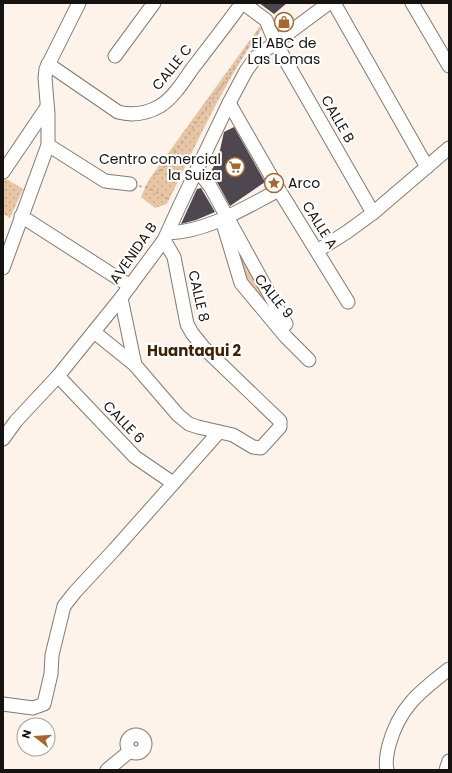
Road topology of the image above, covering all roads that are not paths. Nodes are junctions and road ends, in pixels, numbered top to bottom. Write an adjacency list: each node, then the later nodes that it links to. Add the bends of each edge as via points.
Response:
1 (79, 3): 9 (street)
2 (154, 3): 8 (street)
3 (243, 3): 7 (street, CALLE B, via 266,20); 9 (street, CALLE C, via 174,93 160,106 148,111 135,115 118,112)
4 (329, 3): 7 (street, AVENIDA B)
5 (334, 3): 15 (street)
6 (412, 3): 10 (street)
7 (276, 42): 11 (street, AVENIDA B, via 256,57); 20 (street, CALLE B)
8 (116, 56)
9 (48, 64): 12 (street, via 45,78)
10 (449, 66)
11 (229, 103): 16 (street, AVENIDA B); 19 (street, CALLE A)
12 (47, 107): 13 (street); 17 (street)
13 (48, 145): 18 (street, via 105,181); 21 (street)
14 (449, 148): 15 (street)
15 (427, 167): 20 (street)
16 (197, 170): 22 (street, via 210,186); 23 (street, AVENIDA B)
17 (3, 172)
18 (130, 184)
19 (279, 190): 22 (street); 24 (street, CALLE A)
20 (373, 213): 24 (street)
21 (21, 216): 25 (street); 26 (street)
22 (225, 219): 23 (street); 29 (street); 31 (street, CALLE 9, via 241,283 286,337)
23 (166, 237): 26 (street, AVENIDA B); 34 (street, CALLE 8, via 174,258 187,324 192,334 280,421 280,427 261,448 253,447 233,435)
24 (317, 251): 28 (street, CALLE A)
25 (3, 268)
26 (130, 286): 27 (street, AVENIDA B)
27 (121, 298): 30 (street, AVENIDA B); 32 (street)
28 (348, 302)
29 (286, 324)
30 (94, 332): 32 (street); 33 (street, AVENIDA B)
31 (309, 360)
32 (135, 365): 34 (street, via 178,415 189,424)
33 (58, 376): 35 (street, AVENIDA B, via 16,421); 36 (street, CALLE 6, via 135,458)
34 (219, 432): 36 (street)
35 (3, 439)
36 (173, 483): 38 (street, via 64,606 52,655 51,674 42,705 33,708)
37 (449, 669): 42 (street, via 422,690 407,706 393,732 388,750)
38 (3, 704)
39 (130, 750): 41 (street)
40 (449, 761): 43 (street)
41 (107, 770)
42 (387, 770)
43 (446, 770)

